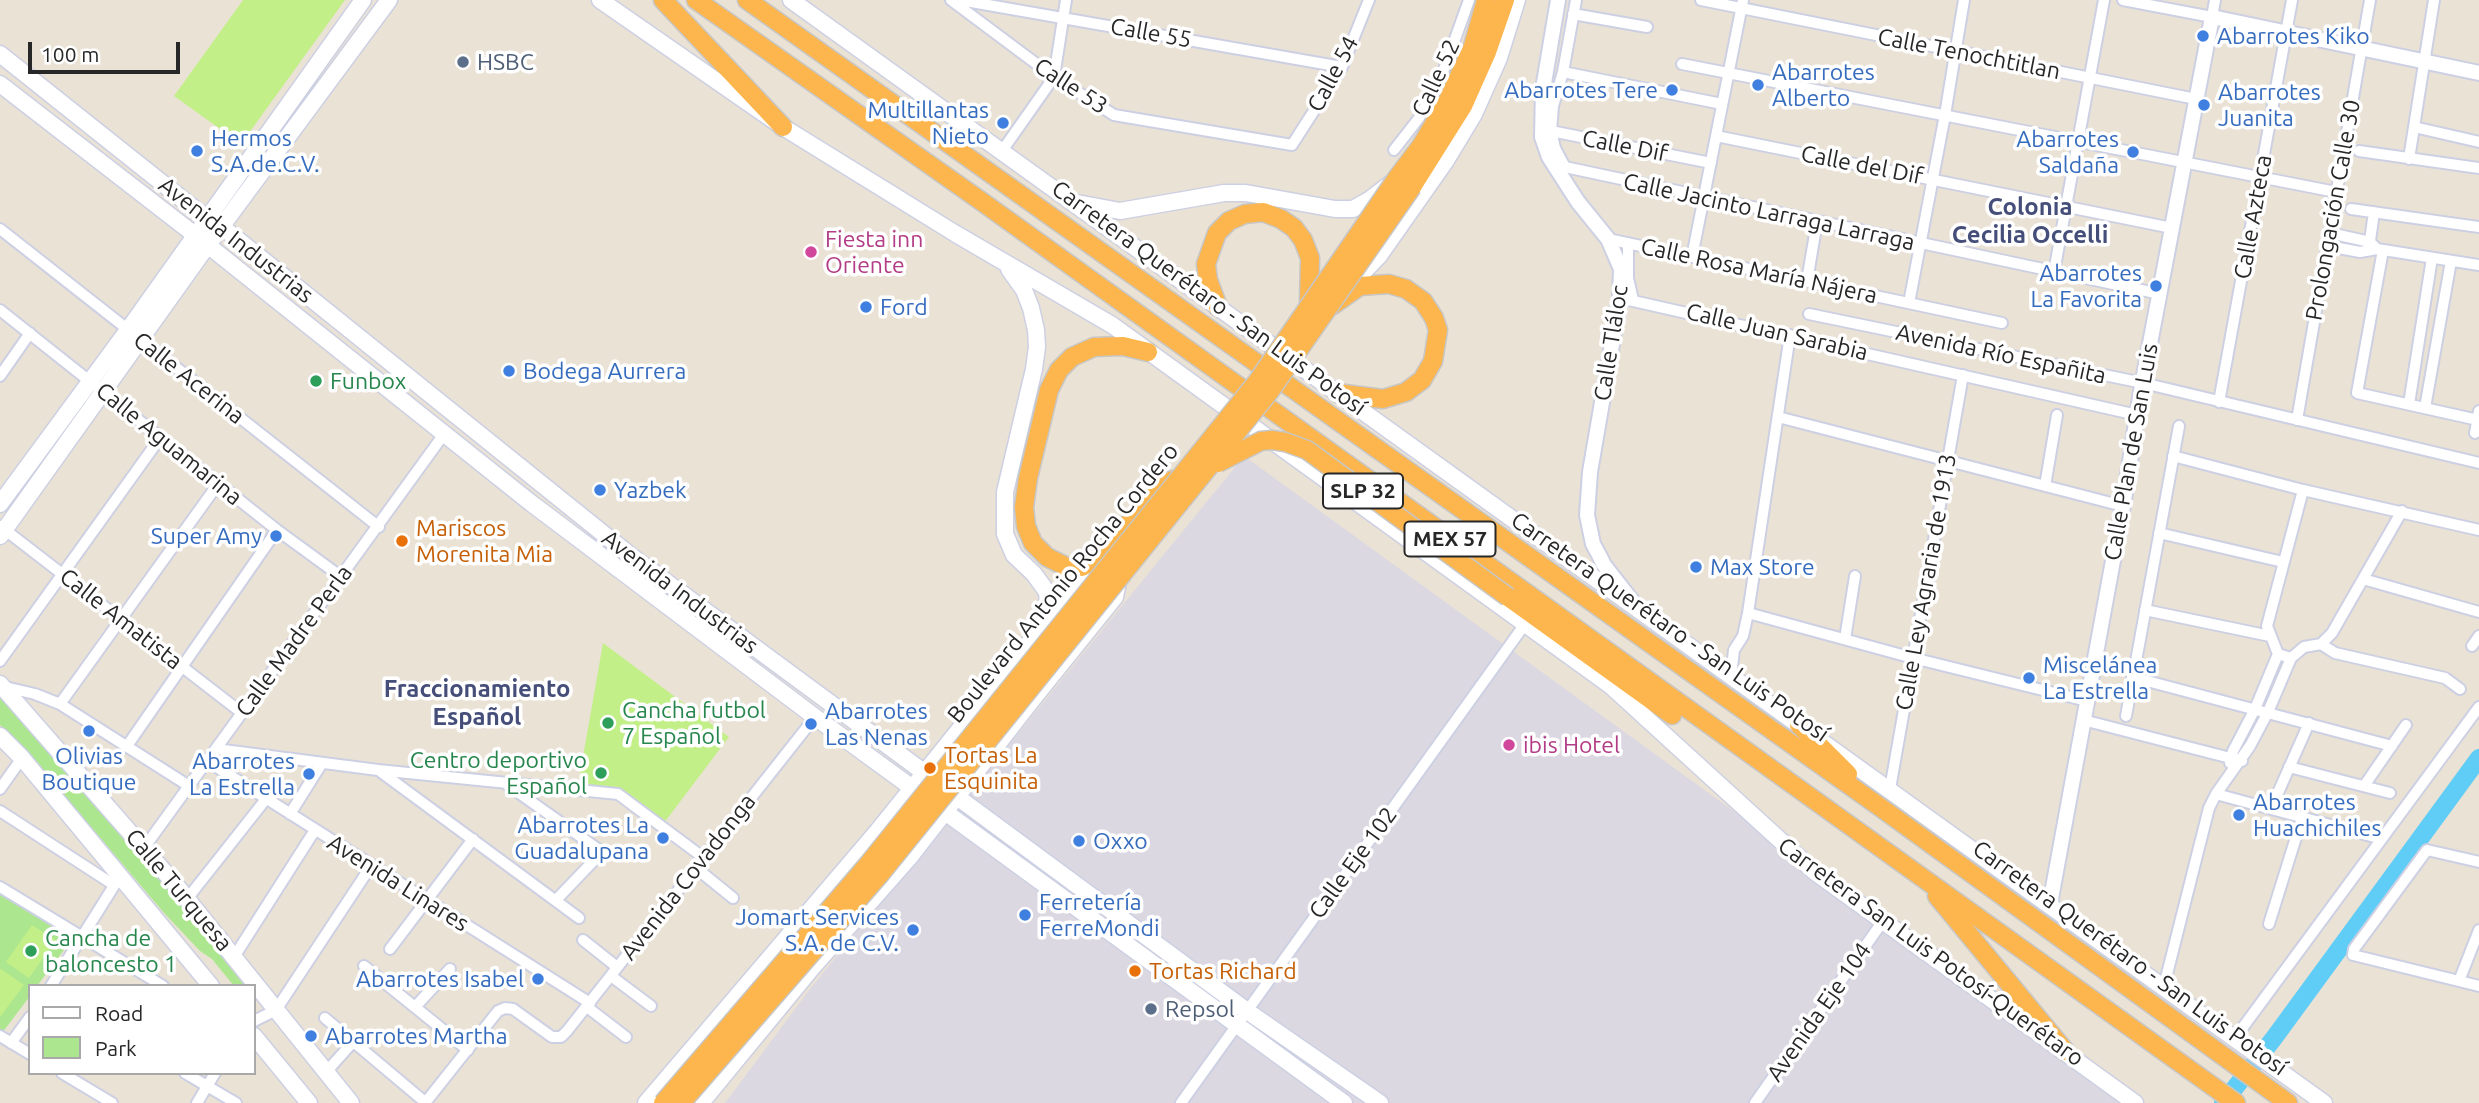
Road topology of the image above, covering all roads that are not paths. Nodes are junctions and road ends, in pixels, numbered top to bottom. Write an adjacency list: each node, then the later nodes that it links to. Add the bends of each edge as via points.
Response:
1 (363, 0): 57 (main road)
2 (388, 0): 61 (main road)
3 (600, 0): 47 (main road, Carretera San Luis Potosí-Querétaro)
4 (663, 0): 47 (highway)
5 (696, 0): 196 (highway, MEX 57)
6 (747, 0): 220 (highway, Carretera Querétaro - San Luis Potosí / MEX 57)
7 (791, 0): 55 (main road)
8 (951, 0): 41 (street, Calle 53)
9 (960, 0): 28 (street, Calle 55)
10 (1066, 0): 28 (street)
11 (1369, 0): 37 (street, Calle 54)
12 (1469, 0): 54 (street, Calle 52, via 1440,77 1419,118)
13 (1486, 0): 66 (highway, SLP 32, via 1473,46)
14 (1505, 0): 66 (highway, SLP 32, via 1462,106)
15 (1517, 0): 99 (main road, via 1474,114 1445,162 1379,256)
16 (1558, 0): 49 (street, Calle Tláloc, via 1543,89)
17 (1576, 0): 27 (street, Calle Tláloc)
18 (1701, 0): 26 (street, Calle Tenochtitlan)
19 (1964, 0): 33 (street)
20 (2104, 0): 42 (street)
21 (2123, 0): 29 (street)
22 (2215, 0): 29 (street, Calle Plan de San Luis)
23 (2292, 0): 31 (street, Calle Azteca)
24 (2370, 0): 32 (street, Prolongación Calle 30)
25 (2434, 0): 35 (street)
26 (1742, 4): 33 (street, Calle Tenochtitlan); 39 (street)
27 (1573, 15): 30 (street); 38 (street, Calle Tláloc)
28 (1064, 17): 37 (street, Calle 55); 41 (street)
29 (2212, 17): 31 (street); 44 (street, Calle Plan de San Luis)
30 (1647, 27)
31 (2287, 32): 32 (street); 64 (street, Calle Azteca)
32 (2361, 47): 35 (street); 67 (street, Prolongación Calle 30)
33 (1956, 52): 42 (street, Calle Tenochtitlan); 46 (street)
34 (0, 54): 73 (main road, Avenida Industrias)
35 (2424, 61): 40 (street); 48 (street)
36 (1682, 64): 39 (street)
37 (1342, 67): 53 (street, Calle 54)
38 (1563, 72): 45 (street); 49 (street, Calle Tláloc)
39 (1729, 73): 45 (street); 46 (street)
40 (2479, 73)
41 (1054, 77): 53 (street, Calle 53, via 1114,115); 55 (street)
42 (2091, 79): 44 (street, Calle Tenochtitlan); 51 (street)
43 (0, 84): 81 (main road, Avenida Industrias)
44 (2196, 99): 59 (street, Calle Plan de San Luis)
45 (1722, 104): 50 (street)
46 (1945, 116): 51 (street); 65 (street)
47 (783, 127): 88 (main road, Carretera San Luis Potosí-Querétaro)
48 (2414, 127): 52 (street); 58 (street)
49 (1546, 134): 60 (street, Calle Dif); 63 (street, Calle Tláloc, via 1565,167); 80 (street, Calle Tláloc, via 1549,157)
50 (1716, 136): 60 (street); 65 (street, Calle del Dif)
51 (2079, 142): 59 (street); 70 (street)
52 (2479, 142)
53 (1292, 145)
54 (1394, 150)
55 (1002, 151): 69 (main road)
56 (2359, 151): 58 (street)
57 (253, 154): 61 (main road); 73 (main road)
58 (2409, 159): 62 (street)
59 (2184, 162): 64 (street); 77 (street, Calle Plan de San Luis)
60 (1711, 163): 68 (street)
61 (267, 164): 75 (main road)
62 (2479, 168)
63 (1584, 172): 68 (street, Calle Jacinto Larraga Larraga)
64 (2260, 177): 67 (street); 116 (street, Calle Azteca)
65 (1933, 180): 70 (street, Calle del Dif); 83 (street)
66 (1404, 183): 69 (main road, via 1353,209 1246,193 1120,211); 99 (highway, SLP 32, bridge)
67 (2336, 192): 79 (street, Prolongación Calle 30)
68 (1704, 198): 74 (street, Calle Jacinto Larraga Larraga); 86 (street)
69 (1072, 202): 98 (main road)
70 (2067, 206): 77 (street, Calle del Dif); 91 (street)
71 (2351, 209): 72 (street)
72 (2375, 212): 76 (street); 85 (street)
73 (206, 218): 75 (main road, Avenida Industrias); 81 (main road)
74 (1817, 222): 83 (street, Calle Jacinto Larraga Larraga); 92 (street)
75 (222, 226): 81 (main road); 106 (main road, Avenida Industrias)
76 (2479, 227)
77 (2172, 228): 94 (street, Calle Plan de San Luis)
78 (0, 229): 104 (street, Calle Acerina)
79 (2330, 233): 84 (street, Prolongación Calle 30); 85 (street)
80 (1608, 239): 82 (street, Calle Rosa María Nájera); 96 (street, Calle Tláloc)
81 (201, 240): 104 (main road); 107 (main road, Avenida Industrias)
82 (1628, 243): 86 (street, Calle Rosa María Nájera); 96 (street)
83 (1920, 244): 91 (street, Calle Jacinto Larraga Larraga); 97 (street)
84 (2328, 246): 85 (street); 123 (street, Prolongación Calle 30)
85 (2375, 248): 87 (street); 117 (street, via 2357,393)
86 (1692, 257): 92 (street, Calle Rosa María Nájera)
87 (2432, 258): 89 (street); 93 (street)
88 (1003, 261): 108 (main road, Carretera San Luis Potosí-Querétaro); 167 (main road, via 1024,290 1036,330 1034,369 1003,512 1005,534 1014,555 1047,593 1048,608)
89 (2451, 261): 90 (street); 95 (street)
90 (2479, 265)
91 (2054, 272): 94 (street, Calle Jacinto Larraga Larraga)
92 (1807, 281): 97 (street, Calle Rosa María Nájera)
93 (2427, 292): 95 (street); 117 (street)
94 (2160, 294): 113 (street, Calle Plan de San Luis)
95 (2445, 295): 118 (street)
96 (1627, 299): 105 (street, Calle Juan Sarabia); 159 (street, Calle Tláloc, via 1590,472 1587,515 1604,565)
97 (1909, 303): 102 (street, Calle Rosa María Nájera)
98 (1218, 307): 99 (highway, via 1206,264 1217,233 1229,221 1263,212 1294,228 1303,240 1310,258); 115 (main road)
99 (1316, 309): 112 (highway, SLP 32, bridge); 115 (highway, bridge, via 1360,286 1389,284 1423,301 1438,330 1433,361 1422,380 1406,392 1383,398)
100 (0, 310): 103 (street, Calle Aguamarina)
101 (1809, 314): 113 (street, Avenida Río Españita)
102 (2002, 323)
103 (30, 333): 110 (street); 111 (street, Calle Aguamarina)
104 (135, 335): 111 (main road); 114 (main road); 144 (street, Calle Acerina)
105 (1790, 335): 109 (street, Calle Juan Sarabia); 122 (street)
106 (366, 342): 107 (main road, via 353,352); 125 (main road, Avenida Industrias)
107 (340, 352): 127 (main road, Avenida Industrias)
108 (1148, 352): 150 (highway, via 1123,346 1094,347 1072,357 1049,390 1028,478 1026,526 1033,543 1047,557 1067,567 1082,567); 163 (main road, Carretera San Luis Potosí-Querétaro)
109 (1963, 375): 119 (street, Calle Juan Sarabia); 130 (street, Calle Ley Agraria de 1913)
110 (0, 376)
111 (91, 380): 114 (street, Calle Aguamarina); 141 (main road)
112 (1264, 386): 134 (highway, Boulevard Antonio Rocha Cordero / SLP 32, bridge); 135 (highway, Boulevard Antonio Rocha Cordero / SLP 32, bridge)
113 (2142, 387): 116 (street, Avenida Río Españita); 119 (street, Calle Plan de San Luis)
114 (104, 390): 128 (street, Calle Aguamarina); 145 (main road)
115 (1337, 393): 159 (main road)
116 (2219, 402): 123 (street, Avenida Río Españita)
117 (2409, 404): 118 (street)
118 (2425, 408): 121 (street)
119 (2138, 412): 142 (street, Calle Plan de San Luis)
120 (2057, 415): 137 (street)
121 (2478, 415): 126 (street)
122 (1778, 417): 130 (street); 161 (street)
123 (2297, 420): 132 (street, Avenida Río Españita)
124 (2179, 426): 129 (street)
125 (480, 433): 127 (main road, via 467,428); 131 (main road, Avenida Industrias)
126 (2475, 433)
127 (444, 434): 133 (main road, Avenida Industrias); 144 (street, Calle Madre Perla)
128 (160, 438): 136 (street, Calle Aguamarina); 153 (street)
129 (2173, 456): 139 (street); 148 (street)
130 (1948, 461): 137 (street); 171 (street, Calle Ley Agraria de 1913)
131 (515, 462): 133 (main road); 138 (main road, Avenida Industrias)
132 (2479, 463)
133 (482, 465): 140 (main road, Avenida Industrias)
134 (1205, 470): 156 (highway, Boulevard Antonio Rocha Cordero / SLP 32, bridge); 186 (highway, SLP 32, bridge, via 1261,441 1293,443 1307,450)
135 (1180, 477): 150 (highway, via 1164,484); 298 (highway, Boulevard Antonio Rocha Cordero / SLP 32, bridge, via 870,862)
136 (218, 484): 146 (street, Calle Aguamarina); 162 (street)
137 (2045, 486): 142 (street)
138 (547, 488): 140 (main road); 149 (main road, Avenida Industrias)
139 (2304, 490): 143 (street); 151 (street)
140 (531, 503): 152 (main road, Avenida Industrias)
141 (0, 504)
142 (2123, 506): 180 (street, Calle Plan de San Luis)
143 (2402, 512): 147 (street); 157 (street)
144 (379, 527): 154 (street, Calle Madre Perla)
145 (2, 530): 153 (street, Calle Amatista)
146 (277, 530): 154 (street, Calle Aguamarina); 174 (street)
147 (2479, 530)
148 (2159, 533): 151 (street); 158 (street)
149 (631, 556): 152 (main road); 199 (main road, Avenida Industrias)
150 (1098, 558): 167 (main road, Boulevard Antonio Rocha Cordero)
151 (2283, 562): 164 (street, via 2267,617)
152 (620, 570): 188 (main road, Avenida Industrias)
153 (63, 574): 162 (street, Calle Amatista); 173 (street)
154 (340, 576): 185 (street, Calle Madre Perla)
155 (1855, 576): 166 (street)
156 (1119, 577): 204 (main road, Boulevard Antonio Rocha Cordero / SLP 32, via 1115,597); 299 (highway, Boulevard Antonio Rocha Cordero / SLP 32, bridge, via 881,873)
157 (2362, 579): 160 (street); 168 (street)
158 (2145, 610): 164 (street); 176 (street)
159 (1641, 611): 175 (main road)
160 (2479, 612)
161 (1748, 613): 166 (street); 175 (street, via 1734,650)
162 (122, 620): 174 (street, Calle Amatista); 181 (street)
163 (1525, 624): 178 (main road, Carretera San Luis Potosí-Querétaro); 270 (street, Calle Eje 102)
164 (2270, 636): 170 (street)
165 (2479, 636): 169 (street)
166 (1845, 639): 171 (street)
167 (1030, 641): 194 (main road, Boulevard Antonio Rocha Cordero)
168 (2321, 644): 172 (street, via 2304,648); 179 (street, via 2335,653 2445,678)
169 (2472, 646)
170 (2278, 653): 172 (street); 183 (street)
171 (1913, 658): 180 (street); 214 (street, Calle Ley Agraria de 1913)
172 (2291, 658): 184 (street)
173 (0, 661)
174 (182, 667): 185 (street, Calle Amatista); 195 (street)
175 (1731, 676): 191 (main road)
176 (2132, 677): 183 (street); 187 (street)
177 (2, 685): 181 (street); 233 (main road, Calle Turquesa)
178 (1611, 686): 186 (highway); 248 (main road, Carretera San Luis Potosí-Querétaro, via 1815,872)
179 (2460, 689)
180 (2087, 701): 189 (street, Calle Plan de San Luis)
181 (60, 704): 195 (street)
182 (2479, 707): 232 (street)
183 (2255, 709): 184 (street); 201 (street)
184 (2268, 712): 190 (street); 201 (street)
185 (242, 713): 198 (street, Calle Madre Perla)
186 (1672, 715): 196 (highway)
187 (2126, 716)
188 (815, 717): 207 (main road, Avenida Industrias); 234 (street, Avenida Covadonga)
189 (2083, 720): 201 (street); 246 (street, Calle Plan de San Luis)
190 (2309, 723): 197 (street); 205 (street)
191 (1799, 725): 214 (main road); 220 (highway)
192 (2406, 725): 197 (street)
193 (0, 736): 200 (main road, Calle Turquesa)
194 (947, 742): 199 (main road, via 921,759); 204 (main road, via 947,760 954,769 967,773); 208 (main road, Boulevard Antonio Rocha Cordero)
195 (127, 746): 210 (street)
196 (1737, 746): 239 (highway, MEX 57)
197 (2392, 746): 211 (street)
198 (216, 749): 202 (street, Calle Madre Perla); 203 (street)
199 (893, 752): 208 (main road, Avenida Industrias)
200 (22, 758): 213 (street); 240 (main road, Calle Turquesa)
201 (2236, 759): 216 (street)
202 (207, 761): 210 (street, Calle Madre Perla); 219 (street, Avenida Linares)
203 (322, 763): 206 (street); 224 (street)
204 (982, 765): 218 (main road, Boulevard Antonio Rocha Cordero / SLP 32); 226 (main road, via 975,793 980,810)
205 (2289, 767): 211 (street); 217 (street)
206 (378, 770): 209 (street); 231 (street)
207 (889, 771): 212 (main road, Avenida Industrias); 221 (main road, via 895,790)
208 (923, 773): 212 (main road, Boulevard Antonio Rocha Cordero); 218 (main road, Avenida Industrias)
209 (503, 781): 234 (street, via 618,794); 244 (street, via 602,852)
210 (189, 786): 233 (street, Calle Madre Perla)
211 (2364, 786): 215 (street)
212 (911, 787): 221 (main road, Boulevard Antonio Rocha Cordero); 223 (main road, Avenida Industrias)
213 (0, 789)
214 (1889, 789): 246 (main road)
215 (2390, 793)
216 (2216, 794): 225 (street); 264 (street)
217 (2277, 795)
218 (956, 798): 223 (main road, Boulevard Antonio Rocha Cordero / SLP 32); 226 (main road, Avenida Industrias)
219 (266, 799): 224 (street, Avenida Linares); 243 (street)
220 (1880, 807): 307 (highway, Carretera Querétaro - San Luis Potosí / MEX 57)
221 (894, 810): 229 (main road, Boulevard Antonio Rocha Cordero)
222 (0, 811): 240 (street)
223 (945, 813): 228 (main road, Avenida Industrias); 230 (main road, Boulevard Antonio Rocha Cordero / SLP 32)
224 (289, 814): 227 (street, Avenida Linares)
225 (2302, 818): 232 (street); 249 (street)
226 (992, 824): 270 (main road, Avenida Industrias)
227 (315, 830): 237 (street, Avenida Linares); 254 (street)
228 (971, 831): 230 (main road, via 944,826); 274 (main road, Avenida Industrias)
229 (876, 833): 235 (main road, via 889,823 905,825 913,839); 297 (main road, Boulevard Antonio Rocha Cordero)
230 (927, 835): 235 (main road, Boulevard Antonio Rocha Cordero / SLP 32)
231 (473, 839): 244 (street); 245 (street)
232 (2382, 839): 278 (street)
233 (144, 848): 243 (main road, Calle Turquesa)
234 (704, 858): 238 (street, Avenida Covadonga)
235 (909, 858): 300 (main road, Boulevard Antonio Rocha Cordero / SLP 32)
236 (2479, 862): 258 (street, via 2427,850 2354,949 2353,955)
237 (371, 866): 245 (street, Avenida Linares); 269 (street)
238 (696, 868): 242 (street); 257 (street, Avenida Covadonga)
239 (1921, 877): 282 (highway); 306 (highway, MEX 57)
240 (118, 880): 251 (street); 261 (main road, Calle Turquesa)
241 (0, 887): 251 (street)
242 (733, 898)
243 (187, 899): 254 (main road, Calle Turquesa)
244 (556, 900): 247 (street)
245 (425, 901): 253 (street); 266 (street, Avenida Linares)
246 (2050, 904): 264 (main road)
247 (579, 918)
248 (1883, 921): 282 (main road, Carretera San Luis Potosí-Querétaro); 304 (street, Avenida Eje 104)
249 (2269, 924)
250 (2479, 930): 258 (street)
251 (81, 937): 259 (street); 260 (street)
252 (583, 940): 257 (street)
253 (390, 949)
254 (234, 957): 262 (main road, Calle Turquesa)
255 (364, 966): 268 (street)
256 (450, 969): 268 (street)
257 (614, 972): 266 (street, Avenida Covadonga); 267 (street)
258 (2459, 981): 265 (street)
259 (52, 984)
260 (160, 984)
261 (209, 984)
262 (255, 984)
263 (256, 985): 269 (main road, Calle Turquesa)
264 (2164, 986): 278 (main road)
265 (2479, 986)
266 (588, 1005): 276 (street, Avenida Linares); 281 (street, Avenida Covadonga, via 561,1037 552,1037 505,1008)
267 (651, 1006)
268 (415, 1007): 281 (street)
269 (276, 1010): 273 (street); 284 (main road, Calle Turquesa)
270 (1247, 1011): 274 (street, Calle Eje 102); 303 (main road, Avenida Industrias)
271 (325, 1018): 279 (street)
272 (28, 1020): 280 (street)
273 (256, 1020)
274 (1237, 1026): 301 (street, Calle Eje 102); 302 (main road, Avenida Industrias)
275 (0, 1036): 280 (street)
276 (626, 1037)
277 (256, 1038): 294 (main road)
278 (2239, 1041): 308 (main road)
279 (353, 1042): 284 (street); 296 (street)
280 (11, 1043): 283 (street)
281 (468, 1050): 296 (street)
282 (2065, 1051): 305 (main road, Carretera San Luis Potosí-Querétaro)
283 (28, 1053)
284 (326, 1072): 295 (main road, Calle Turquesa)
285 (65, 1075): 289 (street)
286 (188, 1075): 288 (street)
287 (214, 1075): 288 (street)
288 (207, 1087): 292 (street); 293 (street)
289 (93, 1091): 290 (street); 291 (street)
290 (86, 1103)
291 (112, 1103)
292 (198, 1103)
293 (236, 1103)
294 (309, 1103)
295 (351, 1103)
296 (425, 1103)
297 (646, 1103)
298 (663, 1103)
299 (681, 1103)
300 (701, 1103)
301 (1181, 1103)
302 (1344, 1103)
303 (1380, 1103)
304 (1755, 1103)
305 (2136, 1103)
306 (2236, 1103)
307 (2288, 1103)
308 (2324, 1103)

